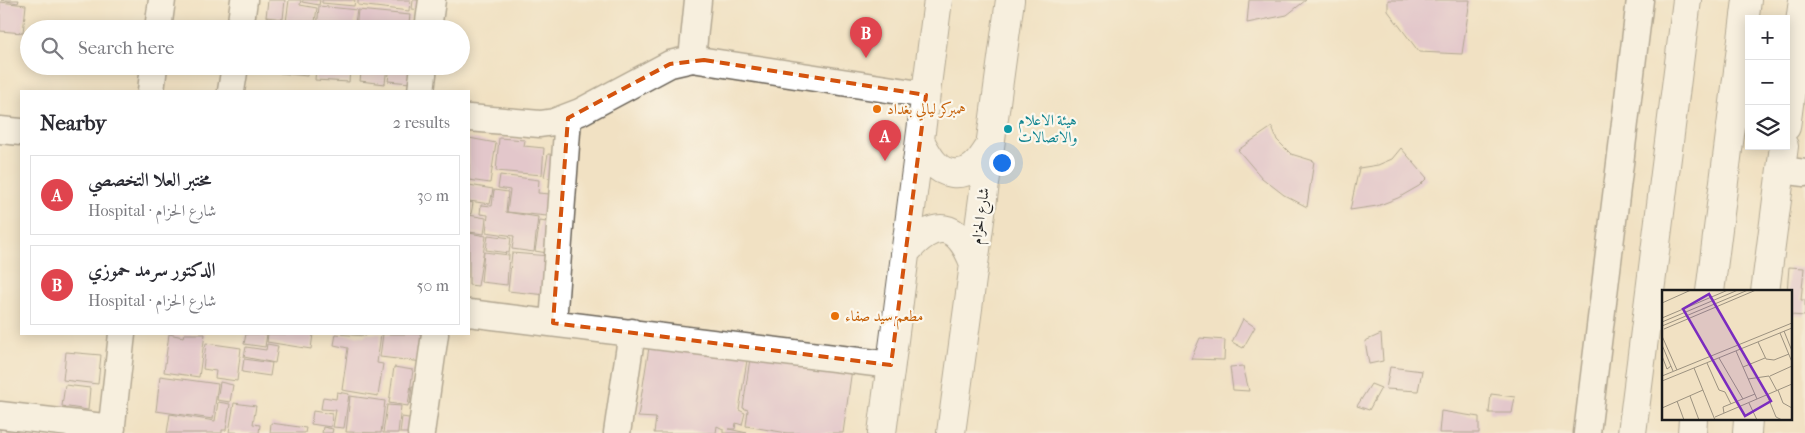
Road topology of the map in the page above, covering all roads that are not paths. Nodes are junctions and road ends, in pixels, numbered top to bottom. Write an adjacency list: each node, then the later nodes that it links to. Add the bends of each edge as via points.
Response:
1 (162, 0): 11 (street)
2 (244, 0): 12 (street)
3 (432, 0): 13 (street)
4 (698, 0): 14 (street)
5 (938, 0): 21 (main road)
6 (1010, 0): 28 (main road, شارع الحزام)
7 (1640, 0): 48 (street)
8 (1687, 0): 49 (main road)
9 (1747, 0): 32 (main road)
10 (1803, 0): 22 (main road)
11 (159, 20)
12 (241, 20)
13 (429, 20)
14 (692, 59): 21 (street); 24 (street, via 670,64)
15 (153, 75): 18 (street)
16 (234, 75): 19 (street)
17 (423, 75): 20 (street)
18 (151, 90)
19 (231, 90)
20 (421, 90)
21 (926, 95): 27 (main road)
22 (1789, 105)
23 (470, 118): 24 (street, via 540,124)
24 (568, 118): 35 (street)
25 (0, 130): 26 (street)
26 (20, 132)
27 (920, 141): 28 (main road, via 936,166 960,174 978,164); 30 (main road)
28 (990, 146): 31 (main road, شارع الحزام)
29 (1790, 163): 33 (main road)
30 (905, 253): 31 (main road, via 920,236 940,229 950,231 963,240); 39 (main road)
31 (974, 264): 47 (main road, شارع الحزام)
32 (1710, 290)
33 (1765, 290)
34 (470, 313): 35 (street)
35 (553, 323): 36 (street)
36 (632, 332): 39 (street); 45 (street)
37 (122, 335): 43 (street)
38 (435, 335): 44 (street)
39 (891, 365): 46 (main road)
40 (0, 415): 43 (street)
41 (1694, 420): 50 (main road)
42 (1748, 420): 51 (main road)
43 (111, 430)
44 (421, 433)
45 (617, 433)
46 (882, 433)
47 (951, 433)
48 (1587, 433)
49 (1632, 433)
50 (1692, 433)
51 (1747, 433)

